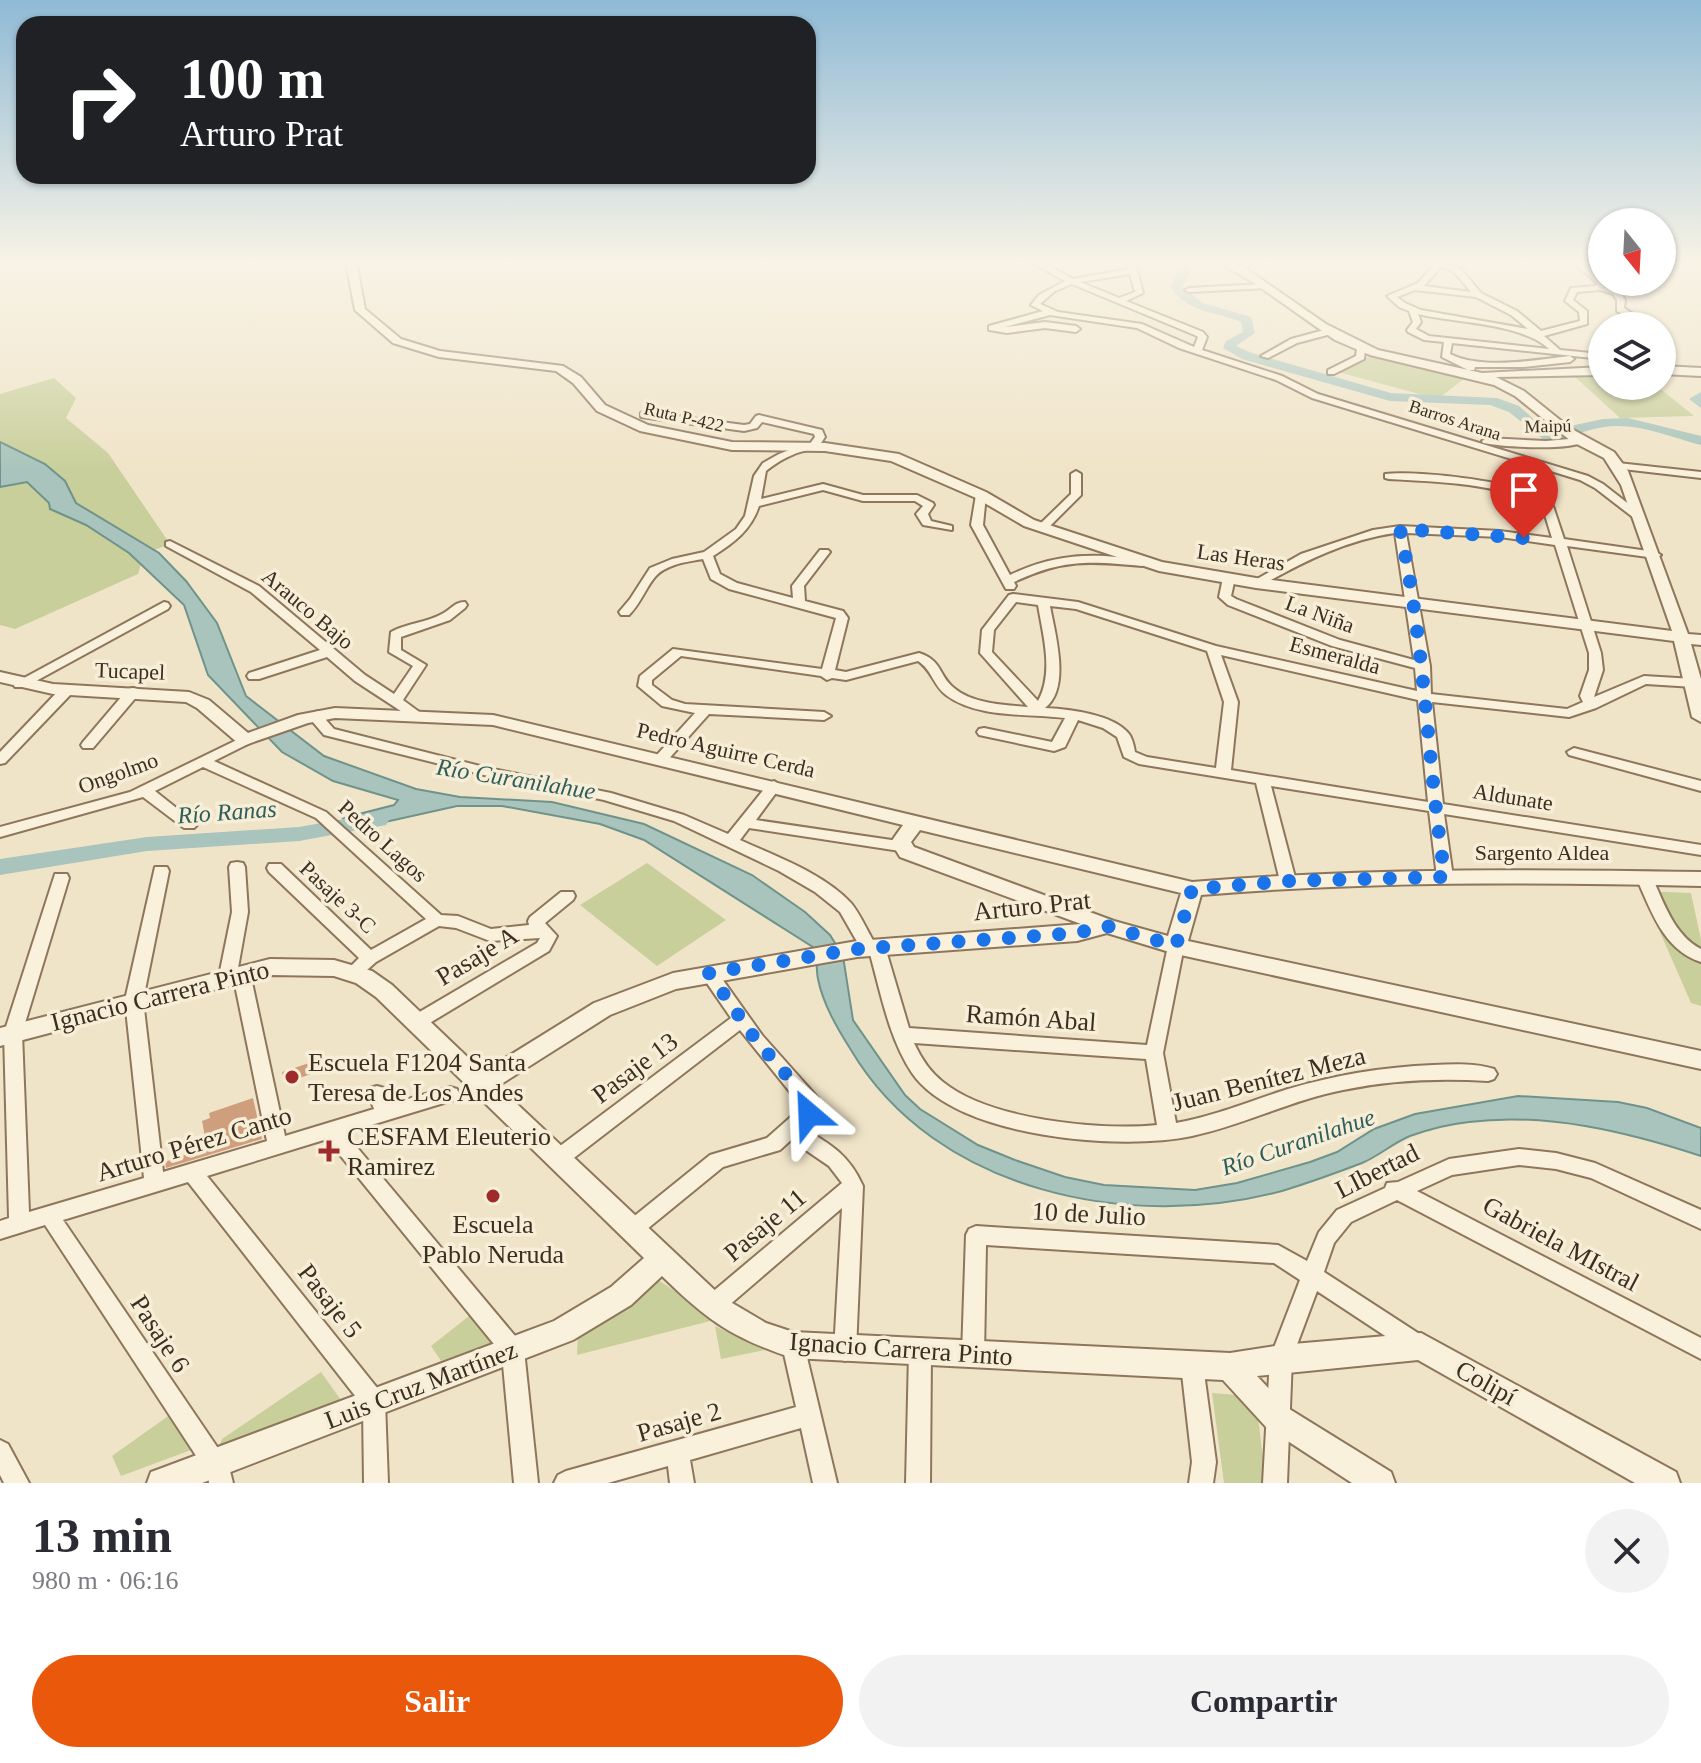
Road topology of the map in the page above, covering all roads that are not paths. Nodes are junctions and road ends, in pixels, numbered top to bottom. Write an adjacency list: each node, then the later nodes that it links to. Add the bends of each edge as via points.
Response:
1 (385, 331): 25 (street, Ruta P-422, via 397,341 439,354 559,368 601,408)
2 (1151, 331): 12 (street, Barros Arana)
3 (1193, 331): 12 (street, via 1203,337)
4 (1415, 331): 10 (street)
5 (1524, 331): 9 (street)
6 (1534, 331): 9 (street)
7 (1548, 331): 9 (street)
8 (1328, 332): 11 (street); 15 (street)
9 (1537, 334): 13 (street)
10 (1448, 342): 13 (street); 17 (street, via 1443,352)
11 (1363, 349): 20 (street, via 1361,357); 22 (street)
12 (1197, 351): 26 (street, Barros Arana, via 1315,396)
13 (1556, 351): 14 (street)
14 (1588, 355)
15 (1265, 356)
16 (1588, 358): 17 (street)
17 (1462, 364): 22 (street)
18 (1676, 370): 21 (street)
19 (1588, 371): 22 (street)
20 (1331, 372)
21 (1701, 372)
22 (1477, 374): 27 (street, via 1515,390)
23 (663, 404): 24 (street)
24 (644, 415): 25 (street); 28 (street, via 744,428 769,418 818,432 820,437)
25 (629, 423): 28 (street, Ruta P-422, via 707,442)
26 (1467, 440): 27 (street, Maipú); 35 (street, Barros Arana, via 1595,482)
27 (1579, 440): 29 (street, via 1609,455)
28 (805, 447): 33 (street, Las Heras, via 894,457); 34 (street, via 763,469)
29 (1618, 466): 31 (street); 35 (street)
30 (1076, 474): 36 (street, via 1076,495)
31 (1701, 475)
32 (1389, 476): 40 (street, via 1539,499 1550,508)
33 (981, 495): 36 (street, Las Heras); 46 (street, via 977,525)
34 (755, 504): 37 (street, via 823,487 863,498 917,498 929,505 922,514 927,523); 42 (street, via 741,534)
35 (1638, 516): 43 (street)
36 (1043, 527): 44 (street, Las Heras)
37 (948, 528)
38 (1400, 529): 40 (street, via 1500,534); 47 (street, via 1305,556); 51 (street)
39 (170, 544): 58 (street, Arauco Bajo, via 255,589)
40 (1559, 544): 43 (street); 55 (street)
41 (824, 552): 50 (street, via 798,586)
42 (707, 555): 50 (street, via 721,580); 54 (street, via 657,567 641,598)
43 (1655, 555): 56 (street)
44 (1142, 563): 45 (street, Las Heras); 46 (street, via 1064,558)
45 (1229, 578): 47 (street, Las Heras); 59 (street, La Niña, via 1225,597 1232,602 1336,643)
46 (1008, 580): 48 (street)
47 (1256, 583): 51 (street, Las Heras)
48 (1013, 598): 49 (street, Esmeralda); 71 (street, via 988,630 986,653)
49 (1043, 601): 57 (street, Esmeralda, via 1083,607); 71 (street, via 1053,679 1044,703)
50 (799, 602): 61 (street, via 832,610 842,618)
51 (1416, 602): 55 (street, Las Heras); 59 (street)
52 (461, 605): 68 (street, via 443,620 395,635 395,652 420,665)
53 (164, 606): 64 (street)
54 (625, 612)
55 (1589, 626): 56 (street, Las Heras); 69 (street, via 1596,663 1587,696)
56 (1693, 639): 62 (street)
57 (1213, 649): 67 (street, Esmeralda); 84 (street, via 1231,702)
58 (328, 652): 60 (street); 68 (street, Arauco Bajo)
59 (1423, 666): 67 (street)
60 (254, 676)
61 (827, 676): 70 (street, via 678,652 645,679 645,686 667,703); 71 (street, Aldunate, via 859,674 919,657 939,670 945,687 957,696)
62 (1696, 676): 69 (street, Esmeralda, via 1644,680); 76 (street)
63 (1, 678): 64 (street, Tucapel)
64 (20, 684): 65 (street, Tucapel)
65 (67, 690): 66 (street, Tucapel); 81 (street)
66 (133, 692): 78 (street, Tucapel, via 197,700); 79 (street)
67 (1424, 697): 69 (street, Esmeralda, via 1563,712); 89 (street)
68 (397, 700): 72 (street, Arauco Bajo)
69 (1591, 705)
70 (706, 709): 73 (street); 82 (street)
71 (1035, 710): 75 (street, Aldunate)
72 (415, 714): 74 (street, Pedro Aguirre Cerda); 82 (street, Pedro Aguirre Cerda, via 493,720)
73 (824, 716)
74 (312, 717): 78 (street, Pedro Aguirre Cerda); 94 (street, Juan Benítez Meza, via 329,732 606,796 679,818)
75 (1072, 717): 77 (street, via 1054,747); 84 (street, Aldunate, via 1115,728 1134,758)
76 (1701, 717)
77 (984, 732)
78 (249, 738): 83 (street, Ongolmo)
79 (88, 745)
80 (1574, 752): 87 (street)
81 (0, 760)
82 (660, 760): 86 (street, Pedro Aguirre Cerda)
83 (204, 762): 88 (street, Ongolmo); 107 (street, Pedro Lagos, via 314,811)
84 (1223, 774): 85 (street, Aldunate)
85 (1262, 780): 89 (street, Aldunate); 104 (street)
86 (774, 786): 90 (street, Pedro Aguirre Cerda); 91 (street)
87 (1701, 786)
88 (145, 791): 92 (street); 93 (street, Ongolmo)
89 (1434, 806): 96 (street, Aldunate); 100 (street)
90 (916, 821): 95 (street); 105 (street, Pedro Aguirre Cerda)
91 (746, 823): 94 (street); 95 (street)
92 (189, 825)
93 (0, 832)
94 (730, 842): 111 (street, Juan Benítez Meza, via 799,874 835,898 854,918)
95 (900, 846): 108 (street)
96 (1701, 850)
97 (237, 867): 115 (street)
98 (275, 868): 113 (street, Pasaje 3-C)
99 (161, 871): 116 (street)
100 (1445, 877): 101 (street, Sargento Aldea); 104 (street, Sargento Aldea)
101 (1644, 877): 103 (street, Sargento Aldea); 112 (street, via 1676,939)
102 (61, 878): 119 (street)
103 (1701, 879)
104 (1288, 881): 105 (street, Sargento Aldea)
105 (1192, 889): 110 (street)
106 (567, 896): 109 (street, Pasaje A, via 539,917)
107 (437, 920): 109 (street, Pasaje A, via 490,935); 113 (street)
108 (1107, 926): 110 (street, Arturo Prat); 111 (street, Arturo Prat, via 1077,933)
109 (541, 930): 118 (street, Pasaje A, via 549,936 543,947)
110 (1176, 946): 121 (street); 122 (street, Arturo Prat)
111 (867, 948): 114 (street, Arturo Prat); 120 (street, Juan Benítez Meza)
112 (1701, 956)
113 (362, 965): 115 (street, Ignacio Carrera Pinto); 118 (street, Ignacio Carrera Pinto)
114 (709, 973): 117 (street); 124 (street, Arturo Prat, via 648,988 602,1009)
115 (235, 974): 116 (street, Ignacio Carrera Pinto); 131 (street)
116 (134, 1000): 119 (street, Ignacio Carrera Pinto); 134 (street)
117 (742, 1019): 129 (street, via 811,1103); 132 (street, Pasaje 13)
118 (417, 1022): 124 (street, Ignacio Carrera Pinto)
119 (6, 1035): 139 (street)
120 (904, 1035): 121 (street, Ramón Abal); 130 (street, Juan Benítez Meza, via 929,1082 951,1098 990,1113 1081,1133)
121 (1154, 1053): 130 (street)
122 (1701, 1060)
123 (1488, 1074): 130 (street, Juan Benítez Meza, via 1436,1069 1363,1080)
124 (481, 1085): 132 (street, Ignacio Carrera Pinto)
125 (377, 1093): 127 (street)
126 (450, 1094): 127 (street, Arturo Pérez Canto)
127 (385, 1114): 128 (street, Arturo Pérez Canto)
128 (331, 1130): 131 (street, Arturo Pérez Canto); 147 (street)
129 (792, 1131): 135 (street, via 839,1161); 140 (street, via 773,1144 717,1161)
130 (1168, 1131)
131 (278, 1146): 133 (street, Arturo Pérez Canto)
132 (559, 1158): 140 (street, Ignacio Carrera Pinto)
133 (192, 1172): 134 (street, Arturo Pérez Canto); 154 (street, Pasaje 5)
134 (154, 1184): 137 (street, Arturo Pérez Canto)
135 (853, 1186): 143 (street, Pasaje 11); 148 (street)
136 (1394, 1189): 138 (street, LIbertad, via 1471,1161 1538,1158 1611,1177); 142 (street, LIbertad, via 1333,1227); 146 (street, Gabriela MIstral)
137 (49, 1215): 139 (street, Arturo Pérez Canto); 159 (street, Pasaje 6)
138 (1701, 1220)
139 (9, 1228)
140 (634, 1228): 141 (street, Ignacio Carrera Pinto)
141 (663, 1258): 143 (street, Ignacio Carrera Pinto); 147 (street, Luis Cruz Martínez, via 628,1291 586,1319)
142 (1311, 1276): 145 (street, Colipí); 150 (street, 10 de Julio, via 1270,1253 976,1235); 151 (street, LIbertad)
143 (712, 1306): 144 (street, Ignacio Carrera Pinto, via 751,1331)
144 (793, 1345): 148 (street, Ignacio Carrera Pinto); 155 (street)
145 (1421, 1346): 151 (street, Ignacio Carrera Pinto); 171 (street, Colipí)
146 (1701, 1349)
147 (513, 1350): 154 (street, Luis Cruz Martínez); 163 (street)
148 (845, 1351): 149 (street, Ignacio Carrera Pinto)
149 (920, 1353): 150 (street, Ignacio Carrera Pinto); 167 (street)
150 (973, 1355): 152 (street, Ignacio Carrera Pinto)
151 (1281, 1358): 153 (street, Ignacio Carrera Pinto); 156 (street, LIbertad)
152 (1192, 1365): 153 (street, Ignacio Carrera Pinto); 168 (street, via 1204,1462)
153 (1230, 1367): 156 (street)
154 (374, 1402): 159 (street, Luis Cruz Martínez); 162 (street)
155 (808, 1415): 158 (street, Pasaje 2); 166 (street)
156 (1276, 1417): 169 (street, LIbertad); 170 (street)
157 (0, 1452): 160 (street)
158 (677, 1452): 164 (street, Pasaje 2); 165 (street)
159 (216, 1474): 161 (street, Luis Cruz Martínez)
160 (17, 1483)
161 (162, 1483)
162 (376, 1483)
163 (526, 1483)
164 (566, 1483)
165 (682, 1483)
166 (825, 1483)
167 (918, 1483)
168 (1201, 1483)
169 (1275, 1483)
170 (1380, 1483)
171 (1665, 1483)

